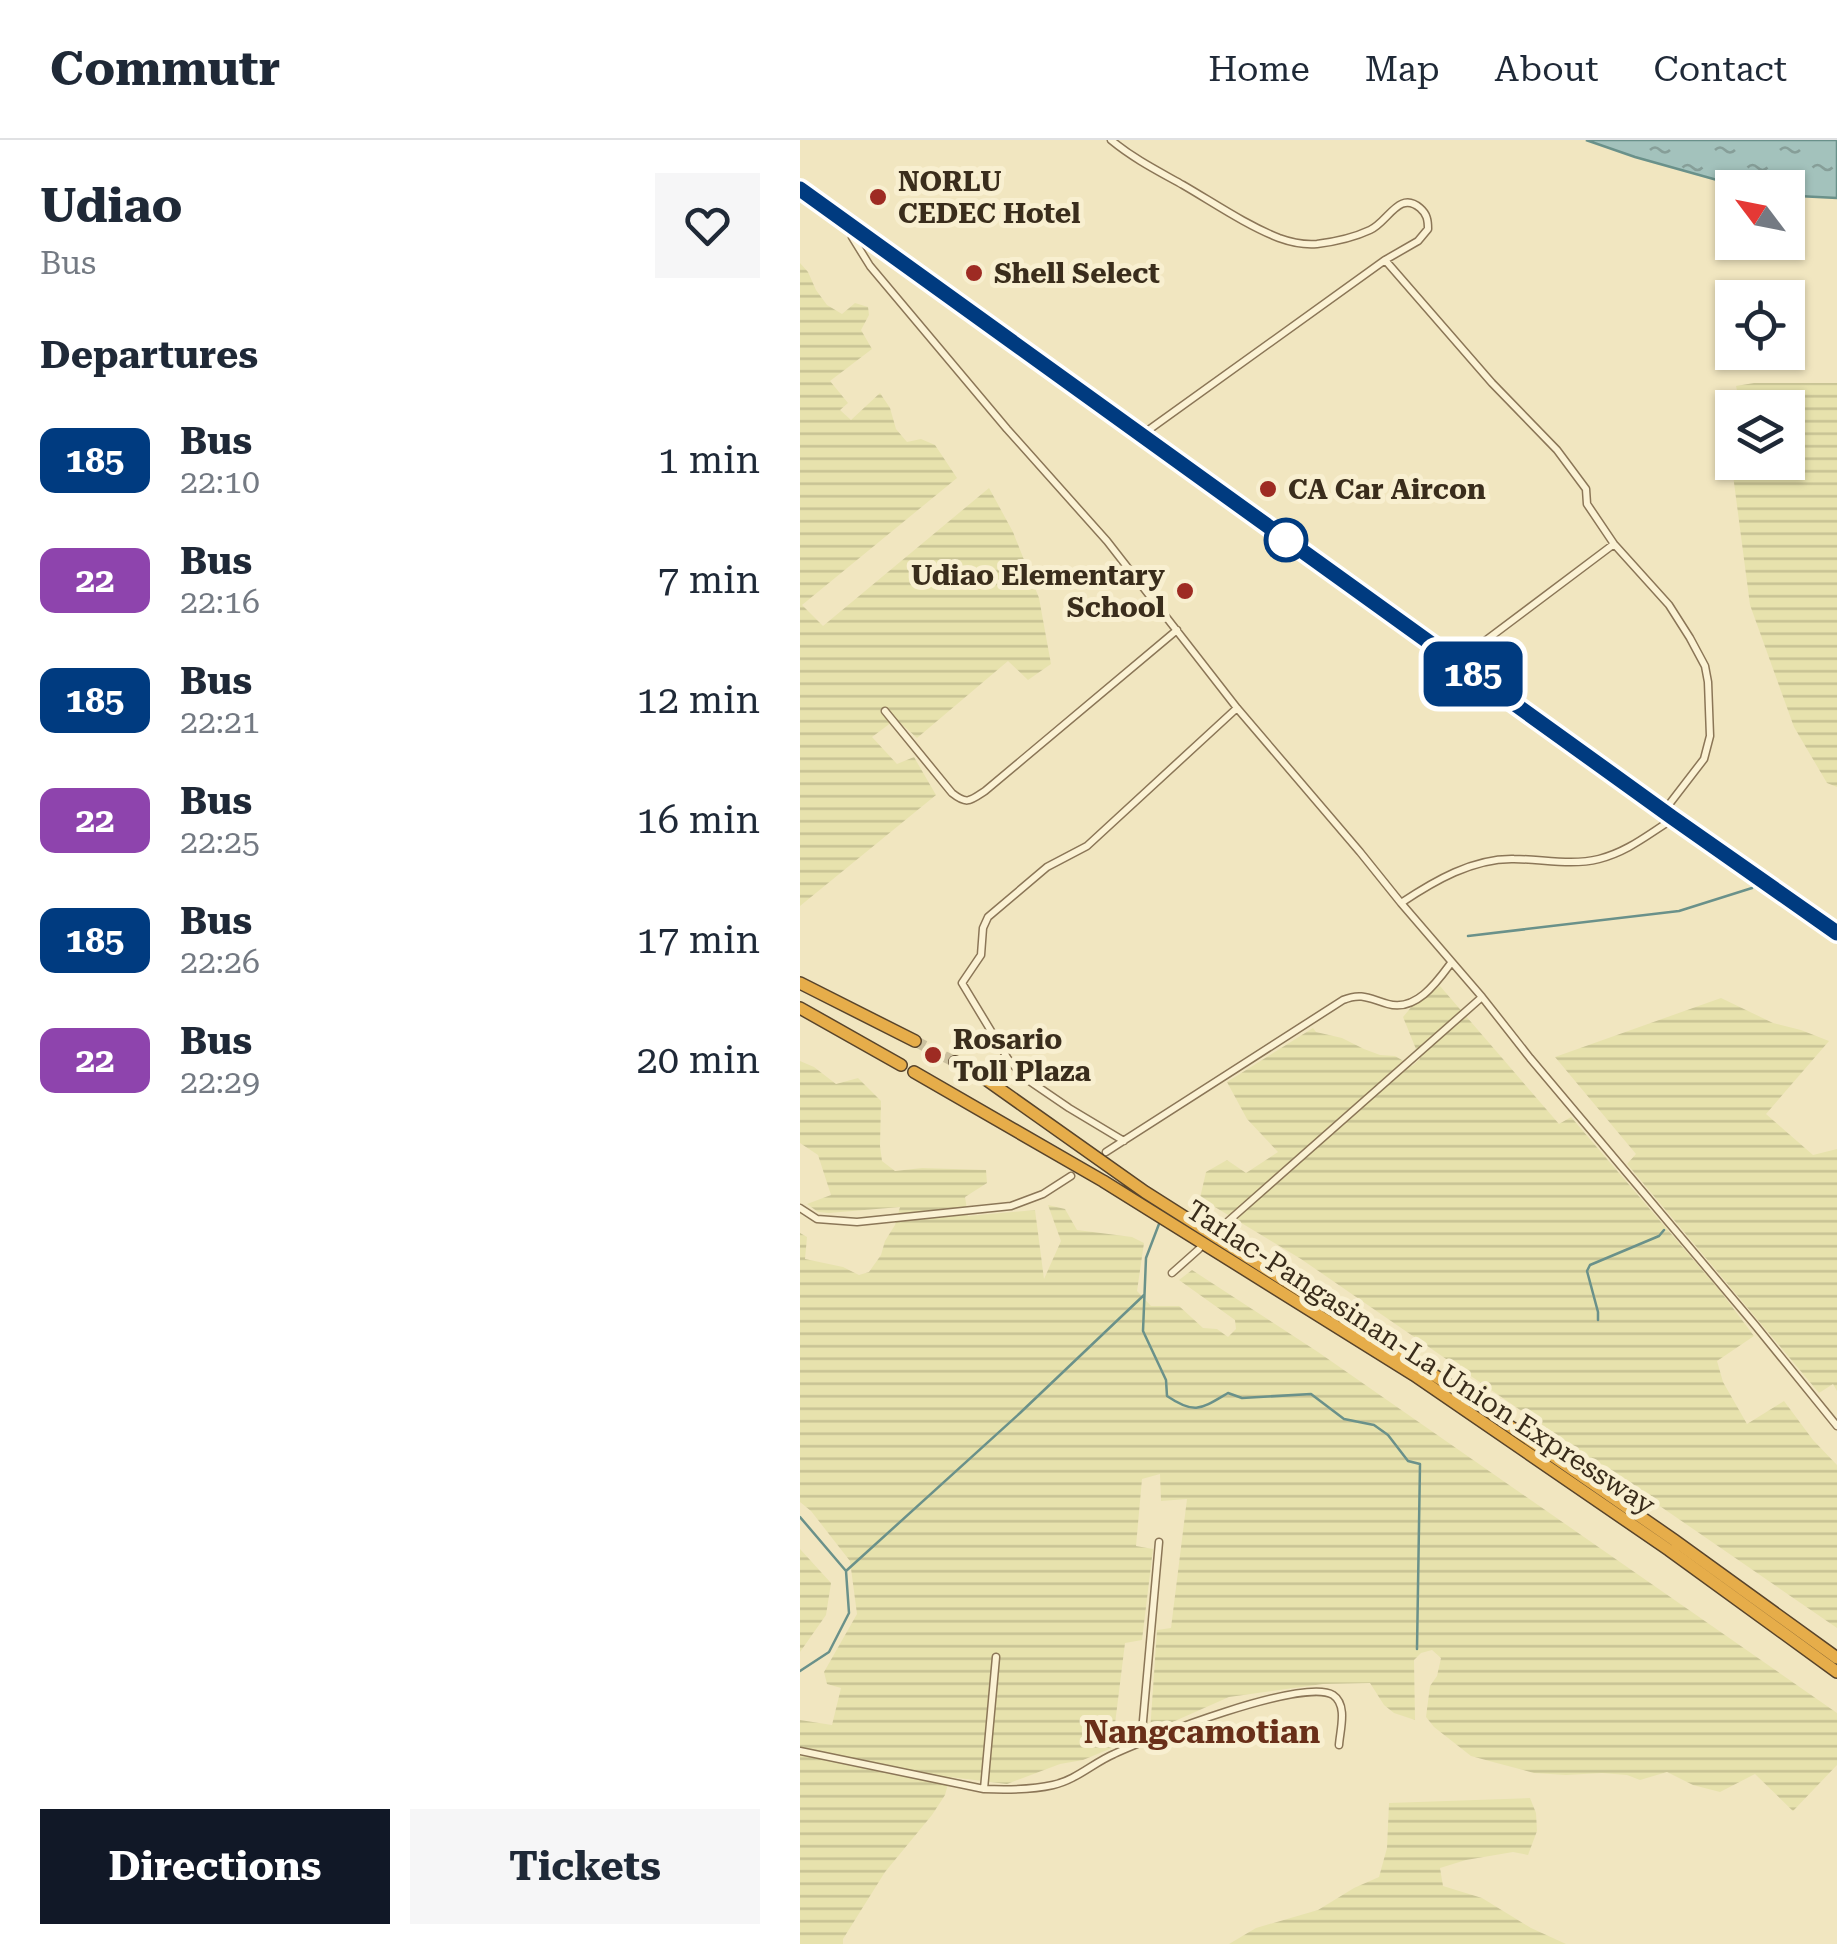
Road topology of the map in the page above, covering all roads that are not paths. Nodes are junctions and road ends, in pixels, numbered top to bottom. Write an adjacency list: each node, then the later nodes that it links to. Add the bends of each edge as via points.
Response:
1 (1111, 140): 4 (street, via 1194,193 1299,243 1372,230 1409,202 1427,216 1428,229)
2 (800, 189): 3 (highway)
3 (852, 226): 5 (highway); 7 (street, via 870,266)
4 (1385, 260): 5 (street); 6 (street, via 1557,450)
5 (1142, 435): 8 (highway)
6 (1614, 544): 8 (street); 11 (street, via 1669,606 1707,674 1707,750)
7 (1177, 630): 9 (street); 10 (street, via 968,801 952,793)
8 (1457, 662): 11 (highway)
9 (1237, 708): 12 (street); 22 (street, via 1086,846 1046,867 988,917 981,955 962,982 1026,1078)
10 (885, 711)
11 (1669, 815): 12 (street, via 1642,842 1598,859 1492,861); 13 (highway)
12 (1400, 903): 14 (street)
13 (1837, 934)
14 (1451, 963): 16 (street); 22 (street, via 1424,994 1405,1004 1362,995 1343,1000)
15 (800, 983): 18 (highway)
16 (1482, 997): 26 (street); 29 (street)
17 (800, 1008): 20 (highway)
18 (915, 1041)
19 (955, 1062): 32 (highway, Tarlac-Pangasinan-La Union Expressway, via 1144,1192 1459,1392)
20 (901, 1064)
21 (914, 1072): 33 (highway, Tarlac-Pangasinan-La Union Expressway, via 1414,1374)
22 (1124, 1141): 23 (street)
23 (1106, 1152)
24 (1071, 1176): 25 (street, via 1011,1206 857,1222 817,1219)
25 (800, 1208)
26 (1226, 1224)
27 (1198, 1249): 28 (street)
28 (1172, 1273)
29 (1837, 1426)
30 (1158, 1542): 34 (street)
31 (996, 1657): 37 (street)
32 (1837, 1658)
33 (1837, 1672)
34 (1141, 1743): 35 (street, via 1236,1708 1322,1691 1342,1708); 37 (street, via 1056,1784)
35 (1339, 1746)
36 (800, 1752): 37 (street)
37 (984, 1789)

